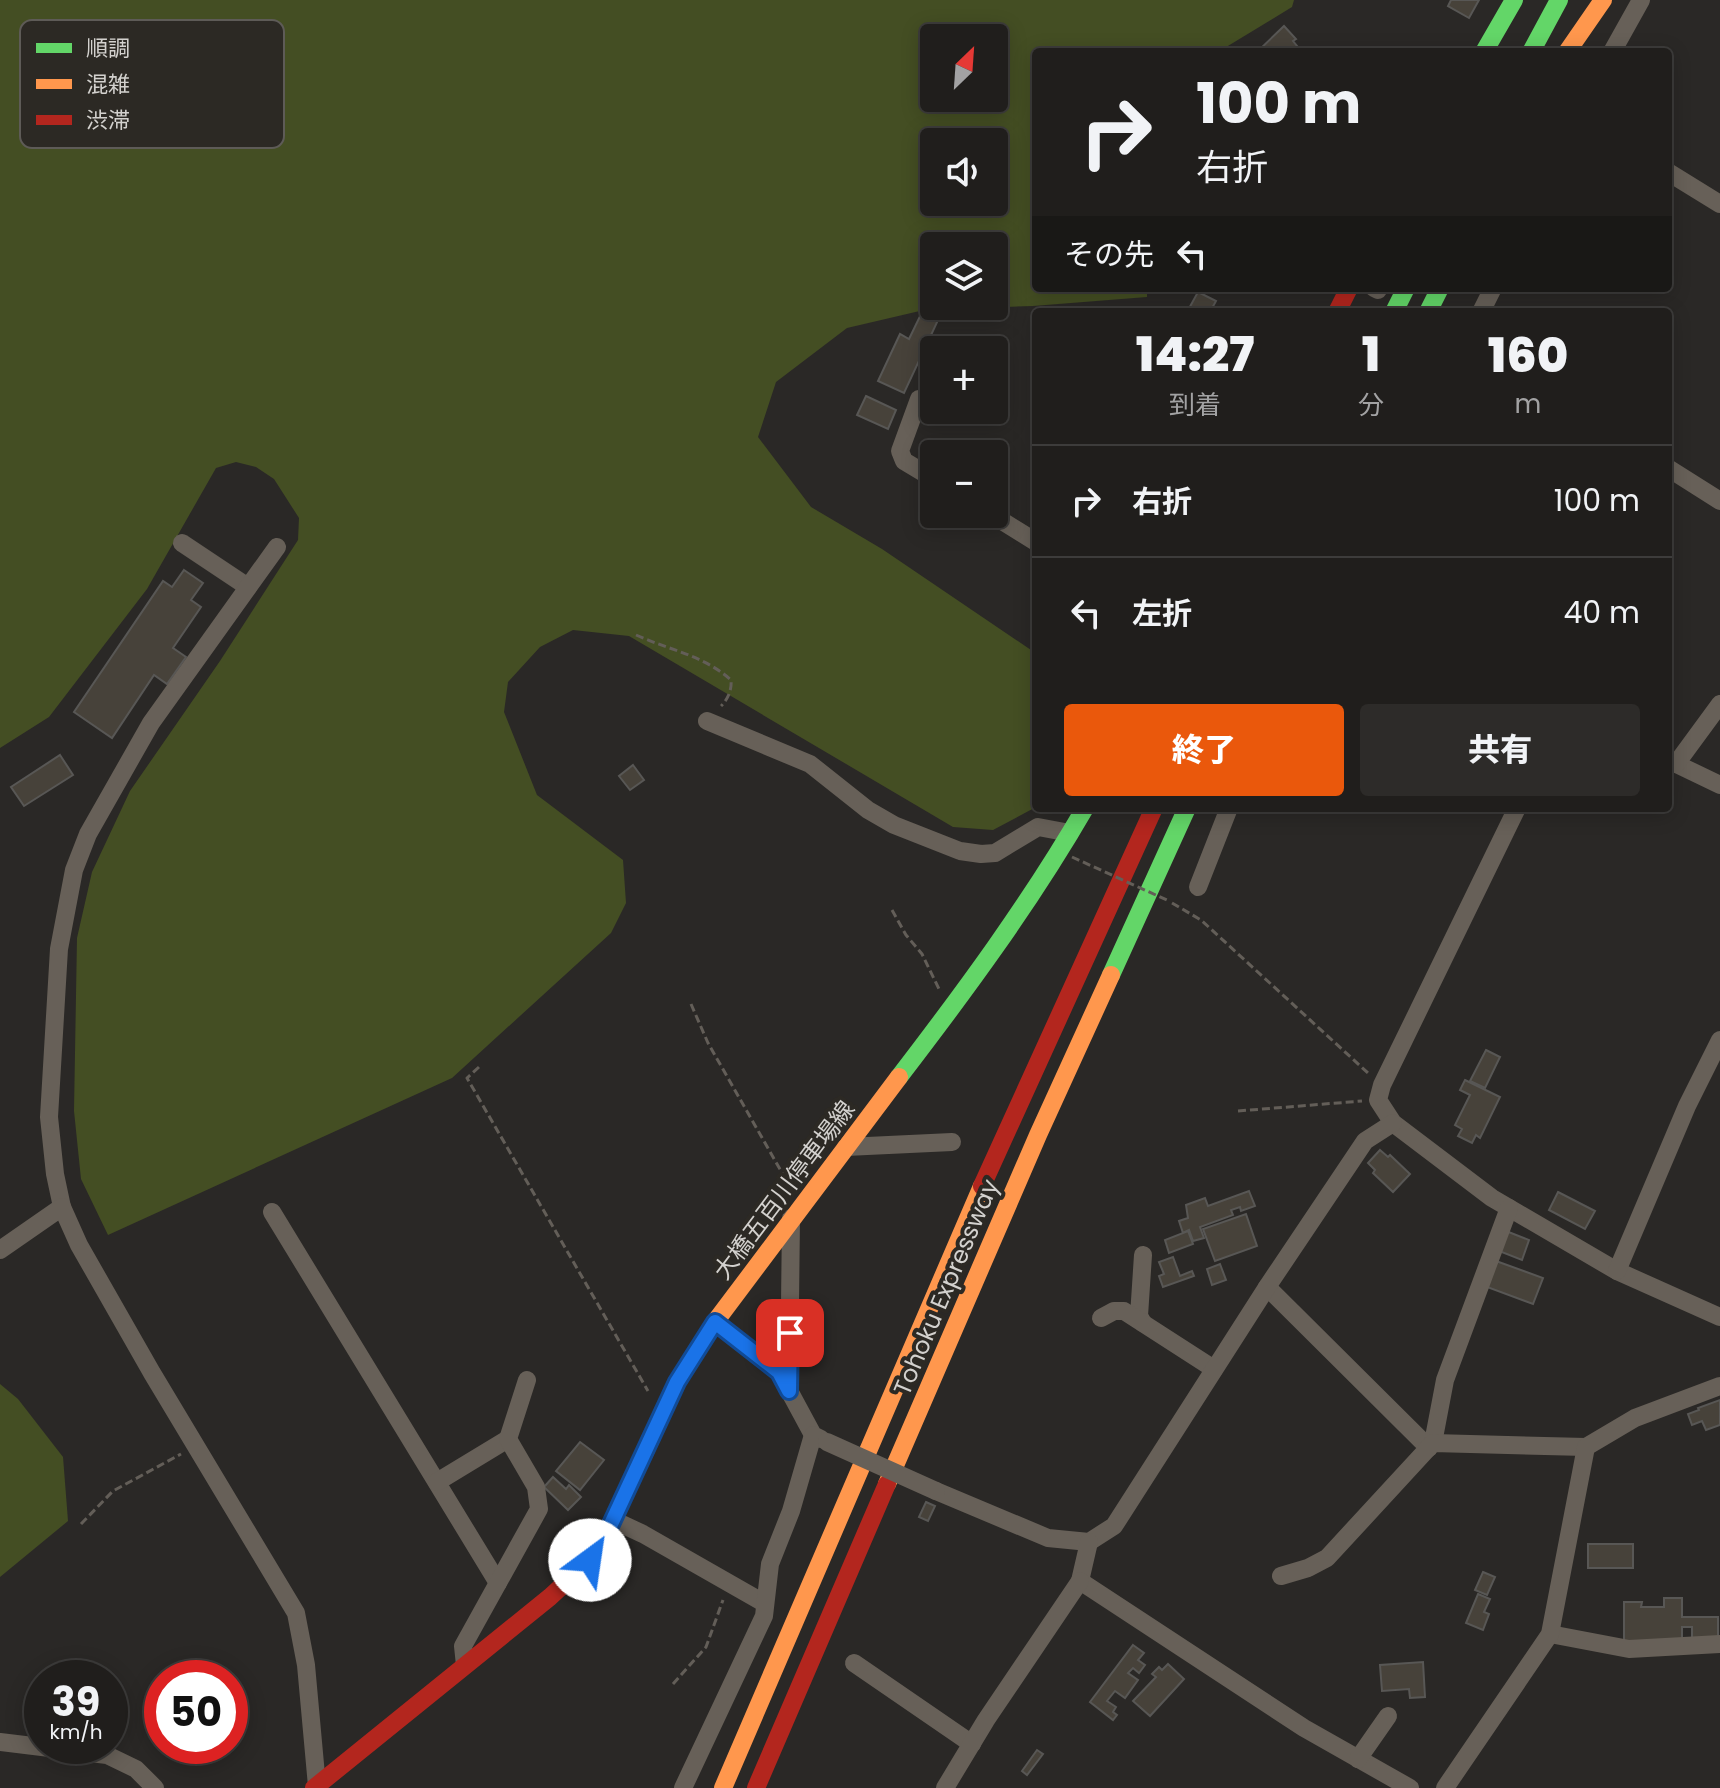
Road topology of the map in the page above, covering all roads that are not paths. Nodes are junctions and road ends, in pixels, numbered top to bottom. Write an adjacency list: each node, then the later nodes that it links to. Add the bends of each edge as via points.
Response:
1 (1557, 0): 7 (main road)
2 (1593, 0): 8 (main road)
3 (1603, 0): 9 (main road)
4 (1641, 0): 10 (street)
5 (1507, 3): 6 (main road)
6 (1486, 48)
7 (1532, 48)
8 (1567, 48)
9 (1568, 48)
10 (1614, 48)
11 (1672, 174): 12 (street)
12 (1720, 204)
13 (919, 399): 14 (street, via 900,451 904,461)
14 (920, 471)
15 (1672, 471): 16 (street)
16 (1720, 501)
17 (1008, 525): 18 (street)
18 (1032, 540)
19 (182, 543): 21 (street)
20 (277, 547): 21 (street)
21 (248, 587): 36 (street, via 151,723 88,834 74,870 59,949 49,1117)
22 (1720, 704): 24 (street)
23 (707, 721): 30 (street, via 810,764 868,810 960,851 995,853 1038,827)
24 (1672, 762): 25 (street)
25 (1720, 785)
26 (1152, 812): 74 (main road, Tohoku Expressway, via 1009,1124)
27 (1185, 812): 75 (main road, Tohoku Expressway, via 1038,1135)
28 (1227, 812): 31 (street)
29 (1515, 812): 33 (street, via 1380,1092 1384,1112)
30 (1078, 818): 35 (main road, 大橋五百川停車場線, via 955,1004)
31 (1198, 887)
32 (1720, 1040): 42 (street)
33 (1393, 1123): 37 (street); 43 (street, via 1365,1141)
34 (952, 1142): 35 (street)
35 (846, 1147): 39 (main road, 大橋五百川停車場線)
36 (62, 1207): 40 (street); 71 (street, via 79,1245 296,1613 306,1665)
37 (1509, 1208): 42 (street); 54 (street, via 1445,1380)
38 (272, 1212): 56 (street)
39 (796, 1212): 46 (main road, 大橋五百川停車場線); 51 (street)
40 (0, 1250)
41 (1143, 1255): 47 (street)
42 (1617, 1271): 44 (street)
43 (1267, 1287): 48 (street); 54 (street)
44 (1720, 1317)
45 (1101, 1318): 47 (street, via 1124,1311)
46 (715, 1322): 51 (street, via 779,1372); 57 (main road, 大橋五百川停車場線, via 677,1382)
47 (1143, 1323): 48 (street)
48 (1214, 1369): 58 (street, via 1114,1526)
49 (527, 1380): 53 (street)
50 (1720, 1386): 55 (street, via 1635,1418)
51 (789, 1391): 52 (street)
52 (820, 1438): 58 (street, bridge, via 1048,1538); 62 (street, via 770,1564)
53 (508, 1439): 56 (street); 61 (street, via 536,1487 539,1509)
54 (1431, 1446): 55 (street); 59 (street, via 1327,1558)
55 (1586, 1447): 63 (street)
56 (437, 1482): 61 (street)
57 (613, 1520): 62 (street); 66 (main road, 大橋五百川停車場線, via 590,1560)
58 (1089, 1542): 60 (street)
59 (1281, 1576)
60 (1080, 1581): 69 (street); 70 (street)
61 (498, 1583): 66 (street, via 463,1646)
62 (764, 1603): 73 (street, via 760,1626)
63 (1550, 1634): 64 (street, via 1629,1649); 78 (street)
64 (1720, 1644)
65 (854, 1663): 69 (street)
66 (465, 1665): 71 (main road, 大橋五百川停車場線)
67 (1388, 1716): 70 (street)
68 (0, 1742): 72 (street, via 107,1755 136,1769)
69 (972, 1744): 76 (street)
70 (1358, 1759): 77 (street)
71 (315, 1787)
72 (155, 1788)
73 (683, 1788)
74 (723, 1788)
75 (756, 1788)
76 (945, 1788)
77 (1410, 1788)
78 (1445, 1788)

